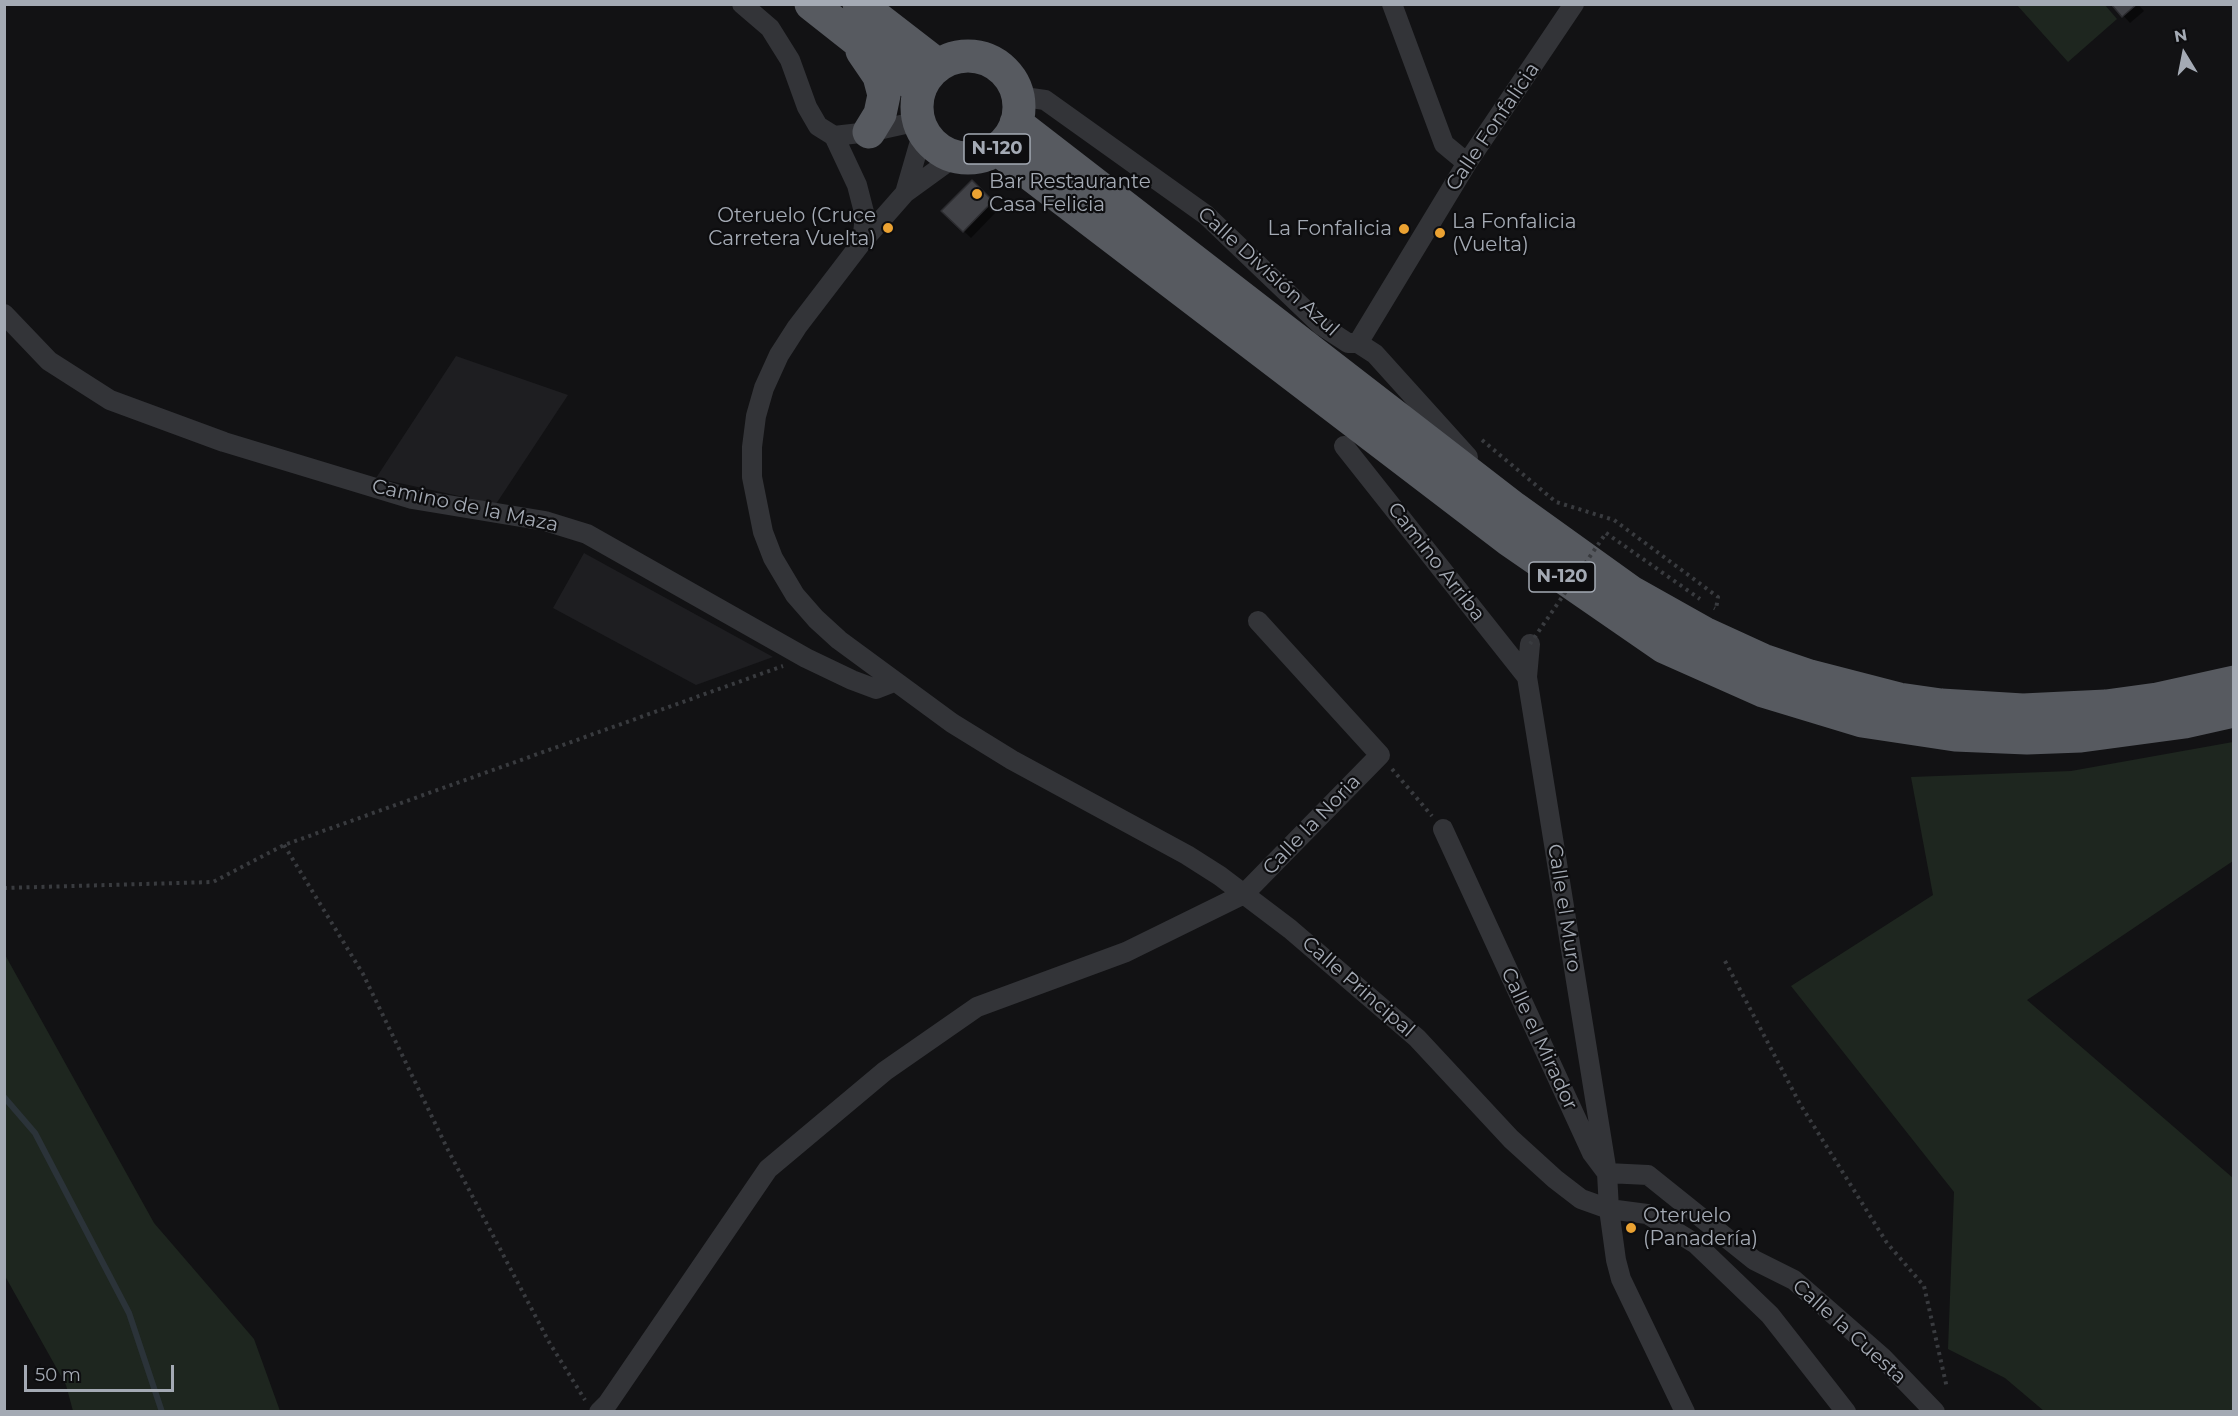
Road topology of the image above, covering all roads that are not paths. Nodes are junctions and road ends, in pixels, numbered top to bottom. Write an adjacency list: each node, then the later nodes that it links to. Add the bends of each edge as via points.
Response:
1 (742, 4): 10 (street, via 770,28 790,60 818,126)
2 (811, 4): 6 (highway, N-120)
3 (859, 4): 7 (highway, N-120)
4 (1392, 4): 13 (street, via 1444,144)
5 (1574, 4): 13 (street, Calle Fonfalicia)
6 (853, 37): 7 (highway, N-120); 9 (highway, via 879,76 884,95 880,114)
7 (925, 102): 8 (highway, N-120, via 955,58 964,56 990,61 1004,71 1010,78); 9 (street); 12 (highway, N-120, via 937,147); 14 (street)
8 (1017, 111): 11 (highway, N-120, via 1011,133); 17 (street, Calle División Azul, via 1031,98 1046,100 1206,215 1322,326 1348,343); 19 (highway, N-120)
9 (869, 132): 10 (street)
10 (834, 136): 15 (street, via 857,185 865,216)
11 (997, 149): 12 (highway, N-120, via 977,157); 25 (highway, N-120, via 1509,540 1664,647 1764,691 1862,721 1954,735 2081,736 2175,724)
12 (956, 156): 14 (street)
13 (1467, 163): 17 (street, Calle Fonfalicia)
14 (905, 193): 15 (street, Calle Principal)
15 (862, 242): 23 (street, Calle Principal, via 779,355 756,416 752,477 763,532 795,595 839,640)
16 (4, 314): 23 (street, Camino de la Maza, via 49,361 110,400 224,442 412,499 545,521 587,534 806,658 876,689)
17 (1358, 343): 19 (street, Calle División Azul, via 1375,354)
18 (1344, 446): 22 (street, Camino Arriba)
19 (1514, 508): 24 (highway, N-120, via 1631,592 1704,633 1763,660 1868,692 1941,705 2064,709 2157,699)
20 (1258, 621): 27 (street, Calle la Noria, via 1380,755)
21 (1530, 644): 22 (street, Calle el Muro)
22 (1527, 677): 28 (street, Calle el Muro)
23 (894, 682): 27 (street, Calle Principal, via 1012,760 1187,855)
24 (2234, 682)
25 (2234, 711)
26 (1443, 829): 28 (street, Calle el Mirador, via 1592,1154)
27 (1244, 894): 29 (street, Calle Principal, via 1417,1038 1555,1179 1581,1199); 30 (street, Calle la Noria, via 1125,952 977,1007 885,1071 768,1169 608,1403)
28 (1607, 1173): 29 (street); 33 (street, Calle la Cuesta, via 1648,1175 1754,1260 1794,1280 1882,1357)
29 (1609, 1209): 31 (street, via 1621,1279); 32 (street, via 1647,1214 1696,1244 1770,1315)
30 (592, 1407)
31 (1685, 1412)
32 (1846, 1412)
33 (1935, 1412)

